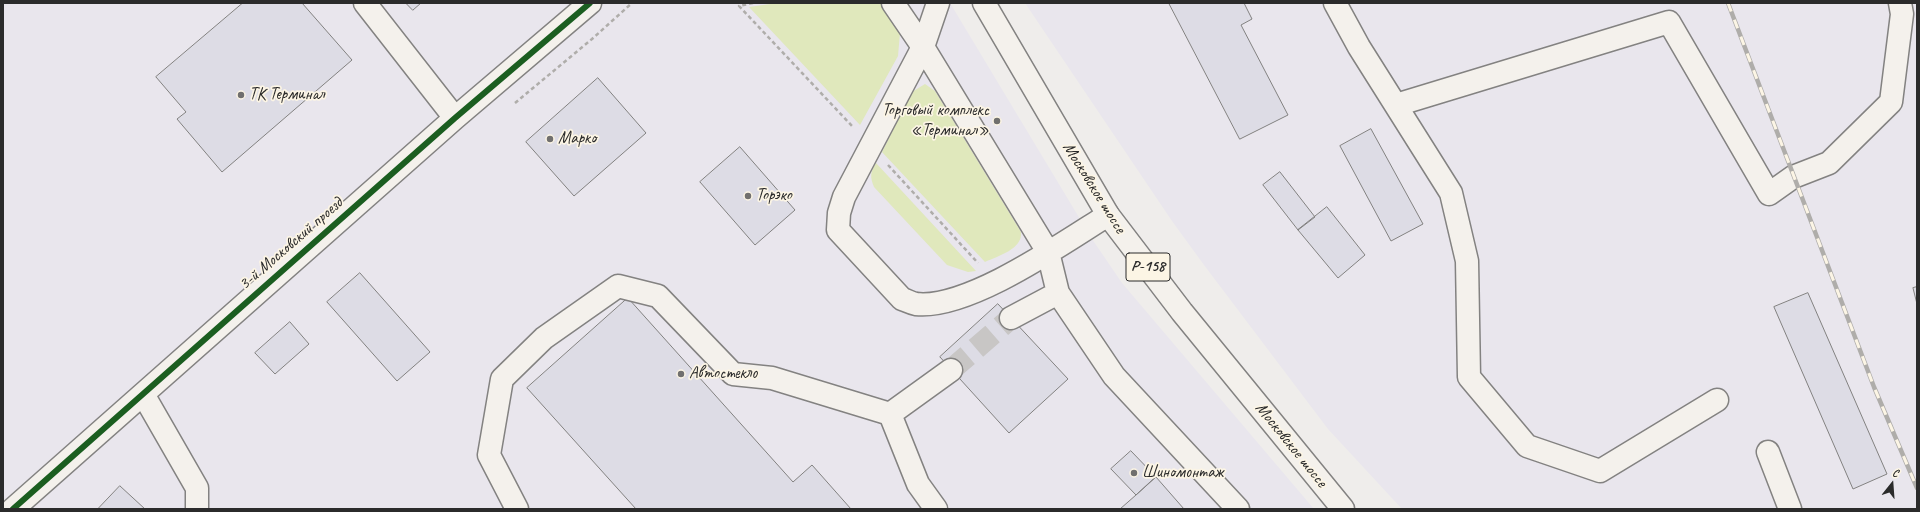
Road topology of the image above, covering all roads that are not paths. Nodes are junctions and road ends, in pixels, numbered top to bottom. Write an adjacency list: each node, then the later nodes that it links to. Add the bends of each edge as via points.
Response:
1 (365, 3): 10 (street)
2 (590, 3): 10 (street, 3-й Московский проезд)
3 (893, 3): 8 (street)
4 (938, 3): 8 (street)
5 (984, 3): 11 (street, Московское шоссе / Р-158)
6 (1335, 3): 9 (street)
7 (1900, 3): 9 (street, via 1902,14 1891,102 1829,163 1793,177 1770,194 1669,22)
8 (923, 47): 12 (street); 12 (street, via 844,197 839,213 838,230 902,299 916,304 939,303 991,286)
9 (1396, 105): 17 (street, via 1451,193 1467,261 1469,377 1527,446 1600,471)
10 (455, 118): 16 (street, 3-й Московский проезд)
11 (1108, 215): 12 (street); 25 (street, Московское шоссе / Р-158, via 1182,312)
12 (1048, 252): 13 (street)
13 (1058, 293): 14 (street); 24 (street, via 1114,376)
14 (1011, 318)
15 (951, 370): 18 (street)
16 (143, 394): 20 (street, 3-й Московский проезд); 21 (street, via 197,488)
17 (1717, 400)
18 (890, 414): 22 (street, via 772,378 733,374 658,296 618,286 544,338 502,379 489,455); 23 (street, via 918,484)
19 (1768, 452): 26 (street)
20 (13, 509)
21 (197, 509)
22 (517, 509)
23 (936, 509)
24 (1238, 509)
25 (1343, 509)
26 (1790, 509)

